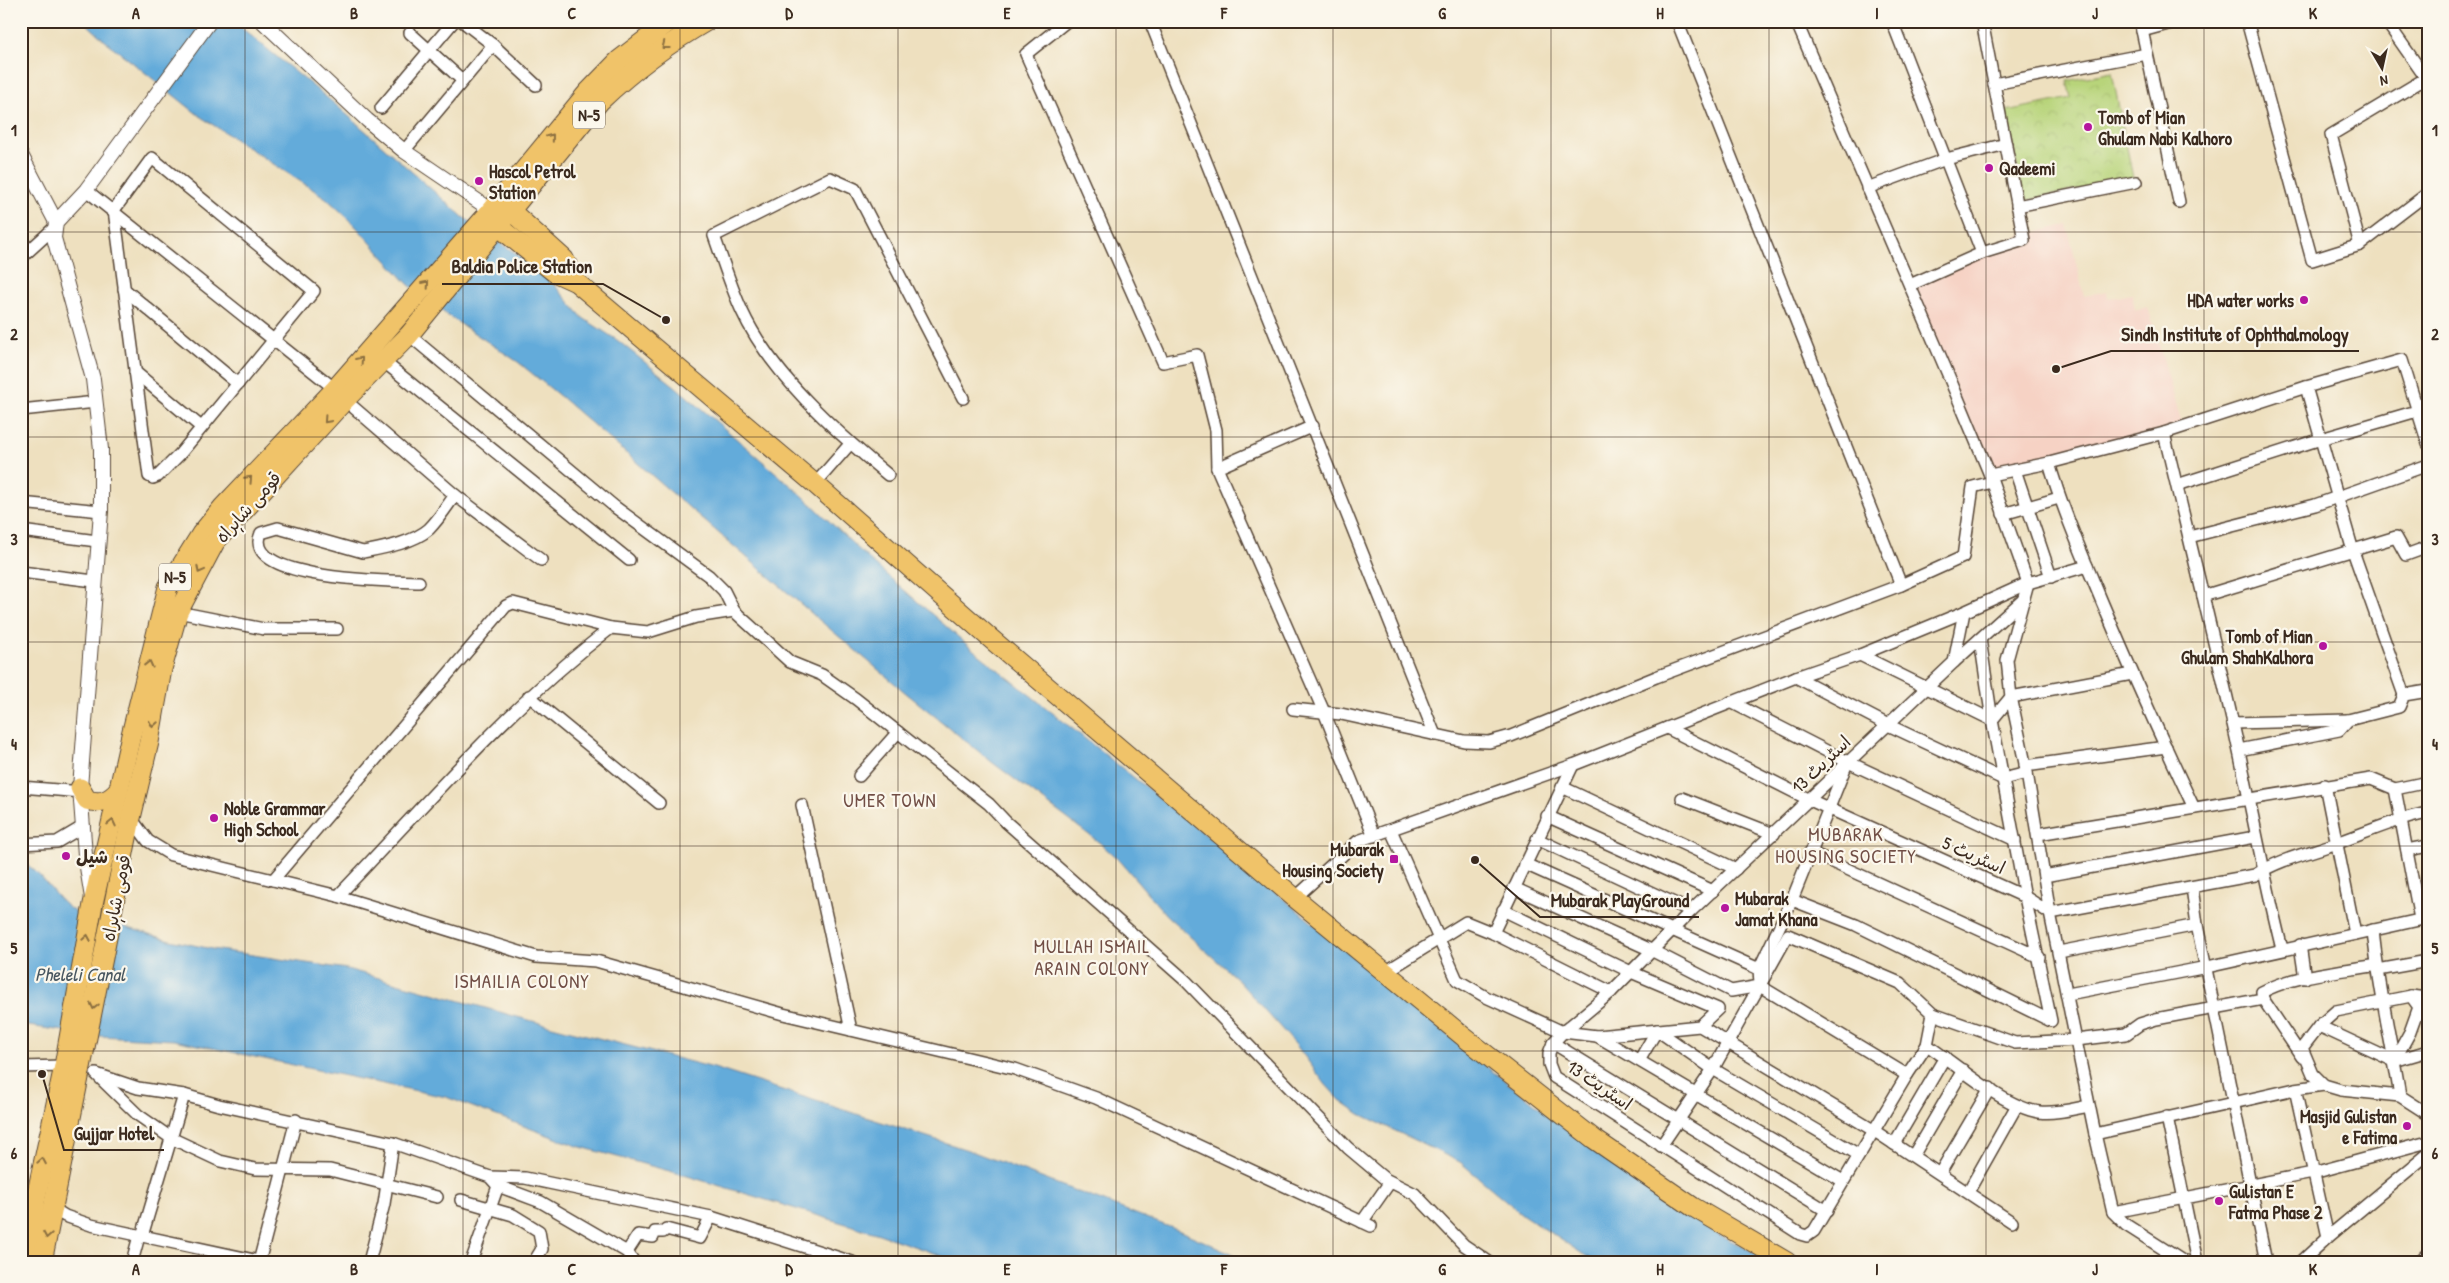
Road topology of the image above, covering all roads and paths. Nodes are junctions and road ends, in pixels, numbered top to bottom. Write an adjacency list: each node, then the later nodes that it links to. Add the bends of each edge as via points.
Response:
1 (210, 21): 33 (street)
2 (262, 21): 28 (street)
3 (454, 21): 19 (street)
4 (462, 21): 18 (street)
5 (707, 21): 25 (main road, قومی شاہراہ / N-5, one-way to 25, via 672,41)
6 (1066, 21): 66 (street, via 1026,54 1163,362 1197,354 1216,430)
7 (1150, 21): 58 (street)
8 (1677, 21): 93 (street)
9 (1796, 21): 32 (street)
10 (1892, 21): 30 (street)
11 (1982, 21): 23 (street)
12 (2179, 21): 16 (street)
13 (2247, 21): 41 (street, via 2312,260)
14 (2386, 21): 21 (street)
15 (667, 22): 25 (main road, قومی شاہراہ / N-5, via 619,60)
16 (2141, 26): 20 (street)
17 (410, 33): 19 (street)
18 (493, 45): 22 (street); 24 (street)
19 (429, 51): 22 (street); 26 (street)
20 (2147, 54): 23 (street); 35 (street)
21 (2427, 79): 41 (street, via 2331,135)
22 (462, 80): 28 (street)
23 (1994, 84): 27 (street)
24 (536, 85)
25 (594, 96): 38 (main road, قومی شاہراہ / N-5); 39 (main road, قومی شاہراہ / N-5, one-way to 25)
26 (381, 108)
27 (2006, 144): 30 (street); 36 (street)
28 (404, 151): 39 (street)
29 (21, 155): 40 (street)
30 (1946, 159): 32 (street); 42 (street)
31 (2136, 182): 36 (street)
32 (1867, 188): 45 (street)
33 (86, 190): 37 (street); 40 (street)
34 (2428, 193): 41 (street)
35 (2179, 202)
36 (2018, 206): 42 (street, via 2024,240)
37 (114, 210): 46 (street); 48 (street); 48 (street, via 152,158 314,291)
38 (512, 212): 39 (main road, قومی شاہراہ / N-5); 44 (main road, via 564,259)
39 (493, 221): 44 (main road, via 554,272); 47 (main road, قومی شاہراہ / N-5); 53 (main road, قومی شاہراہ / N-5, one-way to 39, via 394,320)
40 (55, 225): 43 (street); 55 (street, via 54,238 93,380)
41 (2360, 245)
42 (1982, 253): 45 (street)
43 (21, 258)
44 (576, 282): 70 (main road)
45 (1910, 285): 69 (street)
46 (124, 289): 50 (street); 51 (street)
47 (410, 335): 49 (main road, قومی شاہراہ / N-5); 96 (street, via 615,507 709,576 724,591)
48 (274, 340): 51 (street); 53 (street)
49 (383, 362): 53 (main road, قومی شاہراہ / N-5); 86 (street)
50 (135, 372): 59 (street); 59 (street, via 148,476 158,476)
51 (238, 384): 59 (street)
52 (2306, 387): 57 (street, via 2402,360); 60 (street); 61 (street)
53 (340, 394): 72 (street); 78 (main road, قومی شاہراہ / N-5)
54 (963, 398): 62 (street, via 855,189 830,178 714,236 742,312 764,348 788,379)
55 (96, 402): 56 (street); 77 (street, via 102,465)
56 (21, 410)
57 (2417, 411): 61 (street); 63 (street)
58 (1313, 426): 66 (street); 120 (street)
59 (201, 427)
60 (2164, 433): 64 (street); 71 (street)
61 (2320, 439): 71 (street); 73 (street)
62 (850, 444): 68 (street); 70 (street)
63 (2428, 444)
64 (2050, 463): 67 (street); 74 (street)
65 (2428, 465): 73 (street)
66 (1216, 468): 113 (street)
67 (2015, 470): 69 (street); 76 (street)
68 (888, 475)
69 (1991, 478): 79 (street); 93 (street, via 1973,487 1963,557)
70 (815, 484): 170 (main road)
71 (2177, 486): 81 (street)
72 (455, 495): 85 (street); 91 (street, via 428,529 413,538 378,549 363,552 278,528 261,533 258,540 259,550 269,559 306,572 346,580)
73 (2336, 496): 81 (street, via 2315,505); 84 (street)
74 (2059, 498): 76 (street); 87 (street)
75 (21, 504): 77 (street)
76 (2027, 508): 79 (street); 89 (street)
77 (101, 511): 82 (street)
78 (230, 512): 97 (main road, قومی شاہراہ / N-5, one-way to 97); 126 (main road, قومی شاہراہ / N-5, one-way to 78, via 168,587 201,534)
79 (2003, 514): 92 (street)
80 (21, 531): 82 (street)
81 (2189, 537): 94 (street)
82 (98, 541): 90 (street)
83 (2428, 548): 84 (street, via 2406,555 2396,537)
84 (2353, 551): 94 (street); 109 (street)
85 (542, 560)
86 (629, 560)
87 (2087, 566): 89 (street); 104 (street)
88 (21, 572): 90 (street)
89 (2051, 577): 92 (street)
90 (94, 581): 135 (street)
91 (419, 582)
92 (2028, 583): 95 (street); 98 (street)
93 (1901, 585): 120 (street, via 1510,736 1489,742)
94 (2203, 596): 116 (street)
95 (2024, 599): 101 (street, اسٹریٹ 13); 110 (street, via 2007,660)
96 (734, 611): 99 (street, via 696,617 648,632); 119 (street, via 790,662 822,674)
97 (178, 612): 100 (street, via 264,629); 127 (main road, قومی شاہراہ / N-5, one-way to 127, via 162,669)
98 (1964, 612): 102 (street); 103 (street)
99 (611, 628): 108 (street, via 572,657); 165 (street, via 513,603 506,606)
100 (337, 629)
101 (1980, 639): 103 (street, اسٹریٹ 13); 114 (street)
102 (1860, 655): 105 (street); 106 (street)
103 (1954, 662): 106 (street, اسٹریٹ 13)
104 (2132, 674): 110 (street); 121 (street)
105 (1796, 677): 111 (street); 117 (street)
106 (1925, 689): 114 (street); 117 (street, اسٹریٹ 13)
107 (2428, 691): 109 (street)
108 (529, 696): 140 (street); 169 (street)
109 (2404, 696): 115 (street, via 2399,707)
110 (2011, 697): 114 (street); 125 (street)
111 (1731, 702): 118 (street); 123 (street)
112 (1293, 709): 113 (street)
113 (1324, 712): 120 (street); 152 (street)
114 (1992, 720): 129 (street)
115 (2348, 720): 116 (street); 122 (street, via 2339,730)
116 (2233, 723): 122 (street)
117 (1888, 725): 123 (street, اسٹریٹ 13); 129 (street)
118 (1667, 728): 124 (street); 139 (street, اسٹریٹ 5)
119 (898, 732): 128 (street); 255 (street, via 989,804 1186,981 1348,1148)
120 (1436, 735)
121 (2166, 747): 125 (street); 143 (street)
122 (2239, 750): 138 (street)
123 (1848, 762): 139 (street, اسٹریٹ 13); 142 (street); 155 (street)
124 (1573, 765): 133 (street); 149 (street)
125 (2026, 770): 129 (street); 151 (street)
126 (123, 771): 127 (main road); 136 (main road, قومی شاہراہ / N-5)
127 (142, 773): 146 (main road, قومی شاہراہ / N-5)
128 (859, 776)
129 (2003, 779): 155 (street)
130 (2428, 782): 134 (street)
131 (2325, 785): 134 (street, via 2371,779); 138 (street); 156 (street)
132 (21, 787): 135 (street)
133 (1562, 787): 145 (street); 162 (street)
134 (2394, 789): 147 (street)
135 (81, 790): 136 (main road, via 87,800 95,803 105,802); 148 (street)
136 (119, 790): 173 (main road, قومی شاہراہ / N-5, one-way to 136)
137 (1682, 798): 150 (street)
138 (2250, 798): 143 (street); 153 (street)
139 (1810, 800): 142 (street, اسٹریٹ 5); 150 (street, اسٹریٹ 13)
140 (659, 803)
141 (802, 805): 209 (street)
142 (1828, 808): 160 (street); 171 (street, اسٹریٹ 5)
143 (2194, 808): 151 (street)
144 (2428, 813): 147 (street)
145 (1548, 816): 154 (street); 168 (street)
146 (131, 818): 165 (street, via 148,840 171,855); 221 (main road, قومی شاہراہ / N-5, one-way to 221, via 115,908)
147 (2401, 818): 156 (street); 159 (street)
148 (84, 826): 157 (street, via 57,842); 173 (street)
149 (1391, 830): 152 (street); 183 (street)
150 (1774, 834): 162 (street, اسٹریٹ 13)
151 (2038, 834): 164 (street)
152 (1374, 836): 170 (street, via 1358,841)
153 (2255, 837): 163 (street); 164 (street)
154 (1537, 839): 161 (street); 175 (street)
155 (2015, 840): 171 (street)
156 (2337, 843): 163 (street, via 2267,866); 182 (street)
157 (21, 844)
158 (2428, 846): 159 (street)
159 (2407, 850): 177 (street)
160 (1810, 852): 172 (street); 188 (street)
161 (1525, 864): 167 (street); 179 (street)
162 (1736, 869): 168 (street, اسٹریٹ 13)
163 (2262, 871): 166 (street); 185 (street)
164 (2044, 876): 176 (street)
165 (273, 880): 169 (street)
166 (2192, 887): 176 (street); 178 (street)
167 (1514, 888): 174 (street); 186 (street)
168 (1713, 891): 175 (street, اسٹریٹ 13)
169 (338, 896): 209 (street, via 536,957 596,961)
170 (1295, 898): 193 (main road)
171 (2024, 898): 176 (street, اسٹریٹ 5); 188 (street)
172 (1792, 900): 188 (street, via 1856,925 2051,1021); 192 (street)
173 (93, 904): 221 (main road, قومی شاہراہ / N-5, one-way to 173)
174 (1503, 910): 181 (street); 194 (street)
175 (1691, 911): 179 (street, اسٹریٹ 13)
176 (2050, 913): 187 (street)
177 (2424, 919): 180 (street)
178 (2197, 925): 187 (street); 190 (street)
179 (1672, 930): 186 (street, اسٹریٹ 13); 192 (street)
180 (2373, 930): 182 (street); 191 (street)
181 (1492, 933): 183 (street, via 1466,922); 198 (street)
182 (2355, 934): 184 (street)
183 (1438, 938): 193 (street); 211 (street, via 1456,980)
184 (2300, 946): 185 (street); 195 (street)
185 (2282, 949): 190 (street)
186 (1650, 950): 194 (street, اسٹریٹ 13); 197 (street)
187 (2059, 952): 199 (street)
188 (2039, 957)
189 (2428, 962): 191 (street)
190 (2208, 967): 199 (street); 204 (street)
191 (2377, 968): 195 (street); 203 (street)
192 (1759, 969): 196 (street)
193 (1387, 972): 282 (main road, via 1594,1139 1693,1207)
194 (1631, 972): 198 (street, اسٹریٹ 13); 205 (street)
195 (2305, 978): 202 (street, via 2276,984 2262,992)
196 (1760, 986): 197 (street); 206 (street, via 1788,935 1900,983); 215 (street); 225 (street)
197 (1731, 991): 205 (street)
198 (1611, 992): 211 (street, اسٹریٹ 13)
199 (2068, 994): 213 (street)
200 (2412, 996): 201 (street); 203 (street); 220 (street, via 2419,1008)
201 (2428, 998)
202 (2263, 999): 204 (street); 226 (street)
203 (2385, 1002): 208 (street, via 2336,1011); 220 (street)
204 (2216, 1008): 213 (street, via 2156,1019 2140,1024 2126,1034); 233 (street)
205 (1718, 1009): 207 (street)
206 (1933, 1014): 213 (street, via 2015,1043); 216 (street, اسٹریٹ 13)
207 (1700, 1026): 210 (street); 215 (street)
208 (2319, 1026): 220 (street); 226 (street, via 2302,1048)
209 (851, 1030): 255 (street, via 1015,1069 1096,1098 1366,1224)
210 (1656, 1030): 212 (street); 219 (street); 223 (street)
211 (1563, 1032): 212 (street); 214 (street, اسٹریٹ 13)
212 (1597, 1036): 219 (street)
213 (2076, 1040): 234 (street)
214 (1553, 1043): 239 (street); 246 (street, اسٹریٹ 13, via 1549,1064 1554,1077)
215 (1728, 1044): 223 (street); 240 (street)
216 (1927, 1045): 218 (street); 225 (street, اسٹریٹ 13)
217 (2428, 1051): 220 (street)
218 (1945, 1057): 224 (street); 245 (street)
219 (1640, 1059): 230 (street)
220 (2394, 1061): 232 (street)
221 (78, 1066): 222 (street); 231 (street, via 138,1088); 242 (street, via 138,1116); 258 (main road, قومی شاہراہ / N-5, one-way to 221); 263 (main road, قومی شاہراہ / N-5)
222 (21, 1067)
223 (1713, 1069): 230 (street); 248 (street)
224 (1963, 1070): 228 (street); 249 (street)
225 (1907, 1074): 240 (street, اسٹریٹ 13)
226 (2313, 1074): 227 (street)
227 (2324, 1085): 229 (street); 232 (street, via 2341,1090)
228 (1990, 1088): 235 (street); 252 (street)
229 (2295, 1089): 233 (street); 251 (street)
230 (1697, 1094): 239 (street); 253 (street)
231 (184, 1095): 238 (street); 242 (street)
232 (2400, 1096): 236 (street)
233 (2232, 1103): 237 (street); 257 (street)
234 (2089, 1106): 235 (street, via 2051,1112); 241 (street)
235 (2016, 1107): 259 (street)
236 (2428, 1114)
237 (2167, 1116): 241 (street); 261 (street)
238 (296, 1120): 244 (street); 250 (street)
239 (1680, 1120): 246 (street); 265 (street)
240 (1873, 1130): 245 (street); 248 (street, اسٹریٹ 13)
241 (2095, 1134): 266 (street)
242 (171, 1138): 250 (street, via 220,1161 254,1169); 269 (street)
243 (2428, 1142): 251 (street)
244 (393, 1143): 254 (street); 256 (street)
245 (1894, 1144): 249 (street)
246 (1661, 1146): 265 (street, اسٹریٹ 13, via 1800,1234 1807,1236 1814,1232)
247 (2428, 1154): 270 (street)
248 (1859, 1156): 253 (street, اسٹریٹ 13)
249 (1913, 1156): 252 (street)
250 (283, 1171): 256 (street, via 330,1170); 273 (street)
251 (2313, 1173): 257 (street); 270 (street)
252 (1940, 1174): 259 (street)
253 (1843, 1181): 265 (street, اسٹریٹ 13)
254 (494, 1182): 264 (street); 267 (street, via 525,1178); 272 (street, via 541,1202)
255 (1390, 1182): 281 (street, via 1415,1194 1464,1245)
256 (386, 1184): 260 (street); 277 (street)
257 (2249, 1186): 261 (street); 285 (street)
258 (37, 1191): 263 (main road); 274 (main road, قومی شاہراہ / N-5)
259 (1968, 1192): 268 (street)
260 (437, 1197)
261 (2185, 1199): 266 (street); 284 (street)
262 (461, 1200): 264 (street)
263 (54, 1202): 269 (street, via 65,1216); 275 (main road, قومی شاہراہ / N-5, one-way to 275)
264 (490, 1208): 278 (street); 279 (street, via 512,1215 539,1232 542,1249)
265 (1827, 1211)
266 (2113, 1212): 283 (street, via 2126,1225)
267 (711, 1216): 272 (street, via 700,1238 666,1229 655,1232 652,1238 638,1235); 280 (street)
268 (2012, 1222)
269 (140, 1236): 273 (street); 276 (street)
270 (2328, 1237): 286 (street)
271 (2428, 1253): 287 (street)
272 (630, 1257)
273 (260, 1261)
274 (28, 1262)
275 (42, 1262)
276 (132, 1262)
277 (369, 1262)
278 (471, 1262)
279 (534, 1262)
280 (852, 1262)
281 (1489, 1262)
282 (1787, 1262)
283 (2184, 1262)
284 (2198, 1262)
285 (2266, 1262)
286 (2301, 1262)
287 (2419, 1262)

